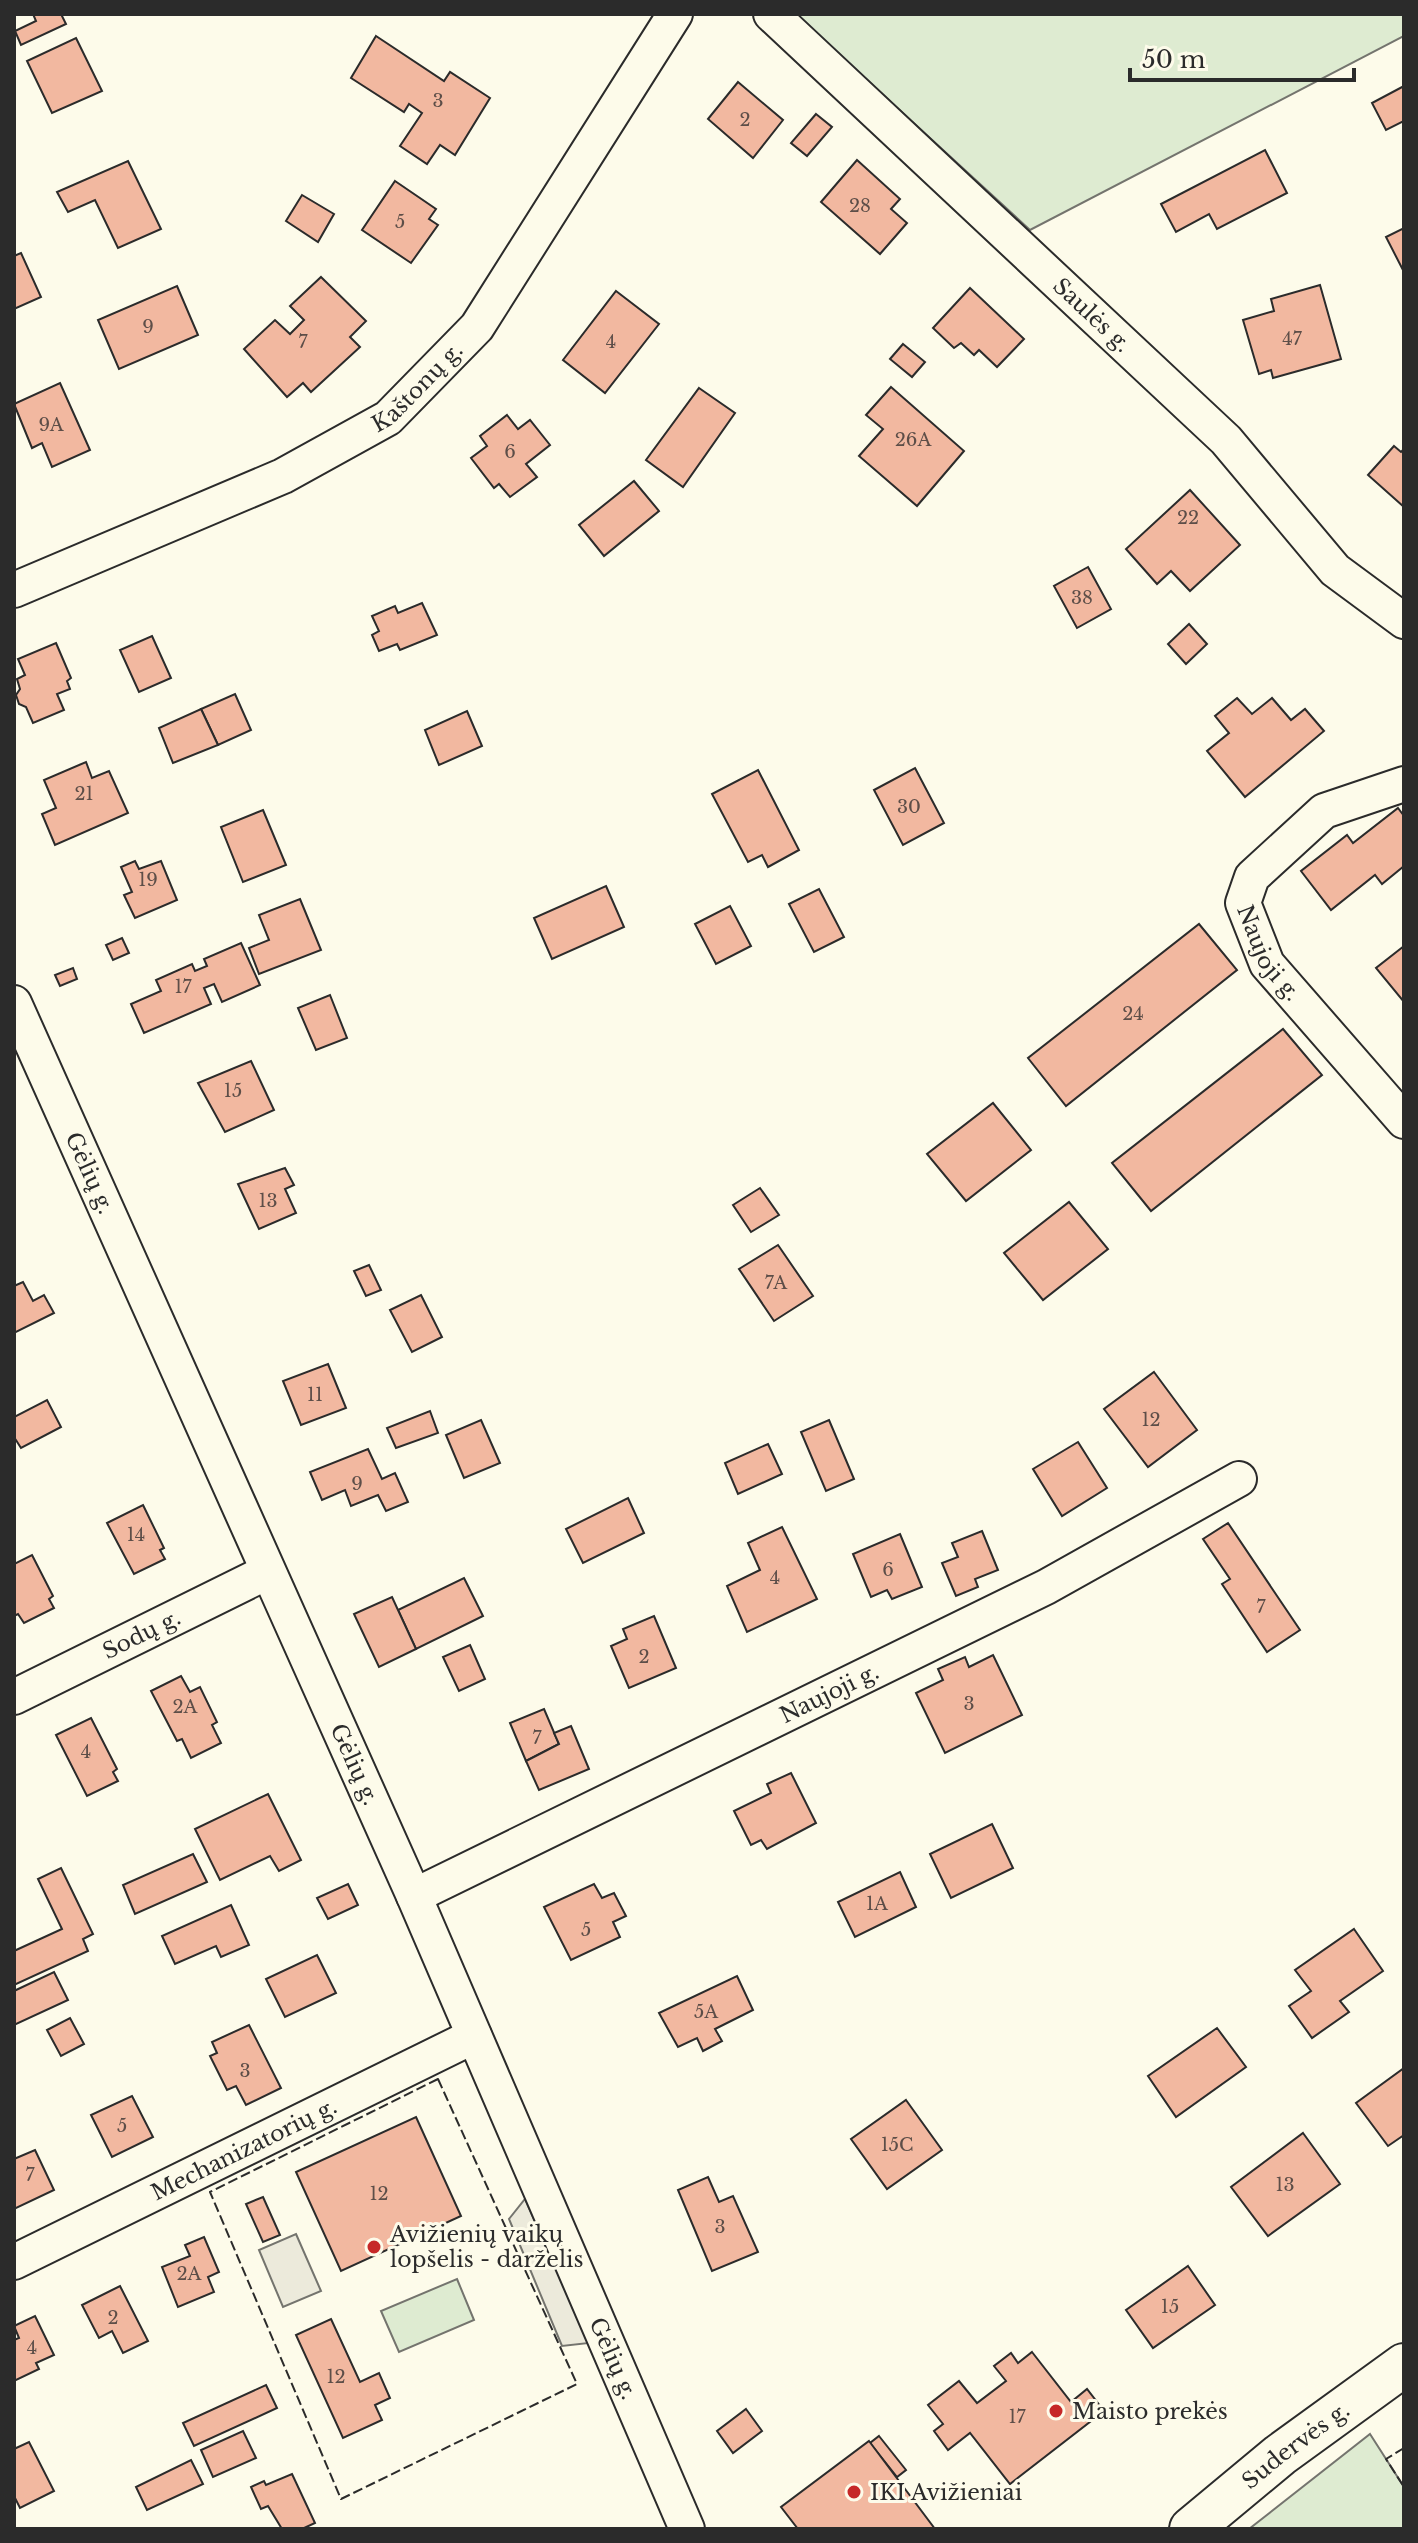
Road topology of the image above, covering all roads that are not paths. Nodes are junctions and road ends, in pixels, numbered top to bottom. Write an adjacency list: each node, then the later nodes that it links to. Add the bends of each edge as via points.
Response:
1 (771, 14): 4 (street, Saulės g., via 1226,440 1335,570)
2 (666, 18): 3 (street, Kaštonų g., via 596,144 477,327 388,418 283,476)
3 (14, 590)
4 (1404, 621)
5 (1404, 784): 7 (street, Naujoji g., via 1324,811 1252,877 1243,903 1267,964)
6 (14, 1003): 9 (street, Gėlių g.)
7 (1404, 1121)
8 (1239, 1479): 11 (street, Naujoji g., via 1046,1587)
9 (267, 1572): 10 (street, Sodų g.); 11 (street, Gėlių g.)
10 (14, 1697)
11 (414, 1896): 12 (street, Gėlių g.)
12 (474, 2036): 13 (street, Mechanizatorių g.); 15 (street, Gėlių g.)
13 (14, 2262)
14 (1404, 2365): 16 (main road, Sudervės g., via 1280,2455)
15 (687, 2529)
16 (1191, 2529)

